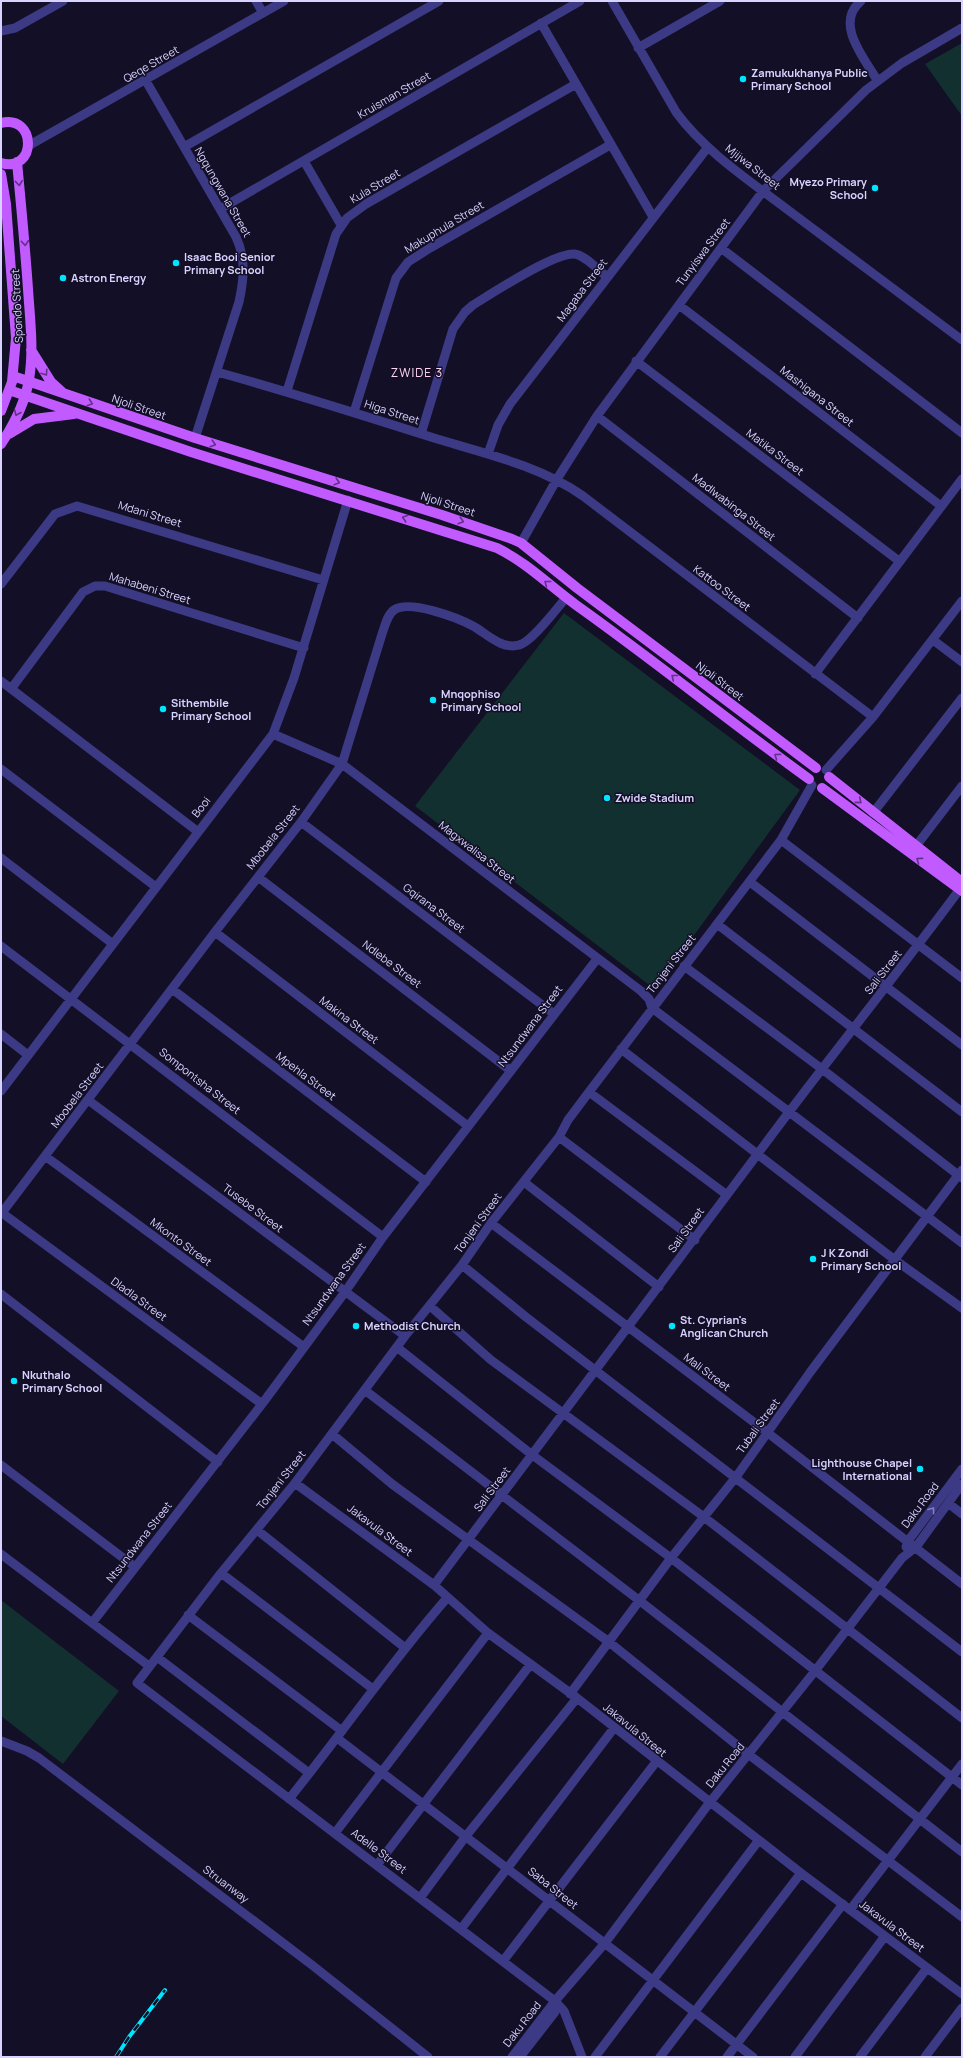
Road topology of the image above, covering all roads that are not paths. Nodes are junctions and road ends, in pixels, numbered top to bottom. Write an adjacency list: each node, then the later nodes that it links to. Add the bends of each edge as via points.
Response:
1 (63, 1): 12 (street, via 15,28)
2 (256, 1): 9 (street)
3 (284, 1): 9 (street, Qeqe Street)
4 (439, 1): 20 (street)
5 (580, 1): 10 (street, Kruisman Street)
6 (612, 1): 13 (street, Mjijwa Street)
7 (720, 1): 13 (street)
8 (861, 1): 14 (street, via 849,16 849,26)
9 (262, 13): 15 (street, Qeqe Street)
10 (541, 23): 16 (street); 22 (street, Kruisman Street)
11 (962, 28): 14 (street, Tunyiswa Street)
12 (1, 31)
13 (638, 48): 21 (street, Mjijwa Street, via 676,112)
14 (877, 80): 26 (street, Tunyiswa Street)
15 (146, 81): 19 (street, Qeqe Street); 20 (street, Ngqungwana Street)
16 (576, 84): 18 (street); 29 (street, Kula Street, via 366,204 346,218)
17 (1, 123): 19 (main road, via 13,123 22,128 27,136)
18 (610, 145): 28 (street); 44 (street, Makuphula Street, via 416,256 402,268 392,288)
19 (28, 146): 23 (main road, via 25,155)
20 (184, 147): 27 (street, Ngqungwana Street)
21 (708, 147): 26 (street, Mjijwa Street); 28 (street, Magaba Street)
22 (304, 161): 27 (street, Kruisman Street); 29 (street)
23 (17, 162): 24 (main road); 34 (main road, Spondo Street, one-way to 34)
24 (1, 163)
25 (1, 174): 37 (main road, Spondo Street, via 6,204 16,338)
26 (763, 191): 30 (street, Tunyiswa Street); 33 (street, Mjijwa Street)
27 (220, 209): 36 (street, Ngqungwana Street, via 240,244 244,271 239,302)
28 (653, 217): 31 (street, Magaba Street)
29 (341, 225): 40 (street, Kula Street)
30 (721, 248): 32 (street, Tunyiswa Street); 47 (street)
31 (606, 276): 48 (street, via 584,258 568,254 551,260 473,305 454,328); 51 (street, Magaba Street, via 507,408)
32 (679, 305): 35 (street, Tunyiswa Street); 55 (street, Mashigana Street)
33 (962, 340)
34 (31, 350): 38 (main road, Spondo Street); 41 (main road, one-way to 41, via 52,382)
35 (636, 361): 46 (street, Tunyiswa Street); 57 (street, Matika Street)
36 (217, 372): 40 (street, Higa Street); 49 (street, Ngqungwana Street)
37 (13, 376): 38 (main road, Njoli Street); 39 (main road, Spondo Street)
38 (28, 382): 41 (main road, Njoli Street); 42 (main road, Spondo Street)
39 (9, 390): 42 (main road); 43 (main road, Spondo Street)
40 (287, 392): 44 (street, Higa Street)
41 (63, 393): 49 (main road, Njoli Street, one-way to 49)
42 (25, 395): 45 (main road); 50 (main road, Spondo Street, one-way to 50)
43 (1, 411)
44 (354, 412): 48 (street, Higa Street)
45 (78, 413): 50 (main road, via 34,419 18,427); 54 (main road, via 191,452)
46 (597, 416): 52 (street, Tunyiswa Street); 62 (street, Madlwabinga Street)
47 (962, 433)
48 (421, 434): 51 (street, Higa Street)
49 (195, 438): 56 (main road, Njoli Street, one-way to 56, via 480,527)
50 (3, 440)
51 (488, 454): 52 (street, Higa Street)
52 (557, 479): 56 (street, Tunyiswa Street); 66 (street, Kattoo Street)
53 (962, 479): 55 (street)
54 (348, 500): 58 (street, Booi); 60 (main road, one-way to 54, via 515,557 497,548)
55 (941, 506): 57 (street)
56 (521, 544): 74 (main road, Njoli Street)
57 (900, 561): 62 (street)
58 (324, 580): 59 (street, Mdani Street, via 77,506 55,514); 64 (street, Booi)
59 (1, 584)
60 (566, 598): 72 (street, Mbobela Street, via 530,640 517,646 500,643 472,626 420,608 406,606 394,610 386,622); 75 (main road, one-way to 60)
61 (962, 601): 63 (street)
62 (858, 618): 66 (street)
63 (933, 640): 65 (street); 70 (street)
64 (304, 648): 68 (street, Mahabeni Street, via 105,586 95,586 84,592); 71 (street, Booi, via 288,700)
65 (962, 662)
66 (815, 674): 70 (street, Kattoo Street)
67 (1, 682): 68 (street)
68 (11, 689): 79 (street)
69 (962, 698): 77 (street)
70 (873, 717): 74 (street)
71 (273, 734): 72 (street, Magxwalisa Street); 79 (street, Booi)
72 (342, 764): 78 (street, Mbobela Street); 92 (street, Magxwalisa Street)
73 (1, 769): 86 (street)
74 (824, 772): 75 (main road, via 828,783); 75 (main road, via 810,772); 77 (main road, Njoli Street, one-way to 77)
75 (814, 784): 80 (street, Tonjeni Street); 85 (main road, one-way to 75)
76 (962, 786): 81 (street)
77 (873, 813): 81 (main road, Njoli Street)
78 (301, 822): 83 (street, Mbobela Street); 99 (street, Gqirana Street)
79 (197, 831): 86 (street, Booi)
80 (781, 840): 84 (street, Tonjeni Street); 91 (street)
81 (916, 846): 85 (main road, Njoli Street)
82 (1, 858): 89 (street)
83 (258, 877): 88 (street, Mbobela Street); 107 (street, Ndlebe Street)
84 (750, 882): 87 (street, Tonjeni Street); 95 (street)
85 (961, 883): 91 (street, Sali Street)
86 (156, 887): 89 (street, Booi)
87 (718, 924): 93 (street, Tonjeni Street); 100 (street)
88 (215, 932): 96 (street, Mbobela Street); 113 (street, Makina Street)
89 (113, 944): 97 (street, Booi)
90 (1, 946): 97 (street, Sompontsha Street)
91 (918, 946): 94 (street); 95 (street, Sali Street)
92 (597, 959): 98 (street, Magxwalisa Street, via 641,991 649,999); 99 (street, Ntsundwana Street)
93 (684, 966): 98 (street, Tonjeni Street); 106 (street)
94 (962, 978)
95 (886, 987): 100 (street, Sali Street); 103 (street)
96 (172, 989): 102 (street, Mbobela Street); 118 (street, Mpehla Street)
97 (71, 1000): 102 (street, Sompontsha Street); 105 (street, Booi)
98 (652, 1008): 104 (street, Tonjeni Street); 111 (street)
99 (554, 1014): 107 (street, Ntsundwana Street)
100 (854, 1028): 106 (street, Sali Street); 112 (street)
101 (1, 1034): 105 (street)
102 (130, 1043): 110 (street, Mbobela Street); 124 (street, Sompontsha Street)
103 (962, 1045)
104 (621, 1049): 109 (street, Tonjeni Street); 115 (street)
105 (28, 1055): 108 (street, Booi)
106 (822, 1069): 111 (street, Sali Street); 117 (street)
107 (511, 1071): 113 (street, Ntsundwana Street)
108 (1, 1091)
109 (589, 1092): 114 (street, Tonjeni Street); 120 (street)
110 (88, 1100): 116 (street, Mbobela Street); 130 (street, Tusebe Street)
111 (790, 1111): 115 (street, Sali Street); 122 (street)
112 (962, 1112)
113 (468, 1126): 118 (street, Ntsundwana Street)
114 (559, 1137): 119 (street, Tonjeni Street); 125 (street)
115 (758, 1154): 120 (street, Sali Street); 127 (street)
116 (45, 1156): 121 (street, Mbobela Street); 136 (street, Mkonto Street)
117 (961, 1175): 122 (street, Tubali Street)
118 (426, 1182): 124 (street, Ntsundwana Street)
119 (524, 1182): 123 (street, Tonjeni Street); 129 (street)
120 (727, 1195): 125 (street, Sali Street)
121 (2, 1214): 140 (street, Dladla Street)
122 (926, 1216): 126 (street); 127 (street, Tubali Street)
123 (491, 1223): 128 (street, Tonjeni Street); 134 (street, Mali Street)
124 (383, 1237): 130 (street, Ntsundwana Street)
125 (694, 1240): 129 (street, Sali Street)
126 (962, 1243)
127 (895, 1260): 133 (street); 142 (street, Tubali Street, via 811,1371)
128 (462, 1265): 132 (street, Tonjeni Street); 138 (street)
129 (659, 1287): 134 (street, Sali Street)
130 (345, 1292): 135 (street, Tusebe Street); 136 (street, Ntsundwana Street)
131 (1, 1294): 145 (street)
132 (430, 1306): 135 (street, Tonjeni Street); 141 (street, via 491,1360)
133 (962, 1308)
134 (628, 1328): 138 (street, Sali Street); 142 (street, Mali Street)
135 (405, 1336): 137 (street, Tonjeni Street)
136 (304, 1347): 140 (street, Ntsundwana Street)
137 (398, 1348): 139 (street, Tonjeni Street); 144 (street)
138 (595, 1370): 141 (street, Sali Street); 148 (street)
139 (366, 1391): 143 (street, Tonjeni Street); 151 (street)
140 (262, 1404): 145 (street, Ntsundwana Street)
141 (562, 1413): 144 (street, Sali Street); 154 (street)
142 (768, 1433): 148 (street, Tubali Street); 157 (street, Mali Street)
143 (332, 1434): 149 (street, Tonjeni Street); 156 (street, via 392,1484)
144 (531, 1454): 151 (street, Sali Street); 160 (street)
145 (218, 1462): 162 (street, Ntsundwana Street)
146 (1, 1465): 162 (street)
147 (962, 1469): 157 (street, Daku Road, one-way to 147)
148 (736, 1477): 154 (street, Tubali Street); 166 (street)
149 (295, 1483): 155 (street, Tonjeni Street); 165 (street, Jakavula Street)
150 (962, 1484): 152 (street, Daku Road)
151 (502, 1496): 156 (street, Sali Street); 168 (street)
152 (948, 1503): 153 (street); 158 (street, Daku Road)
153 (962, 1514)
154 (704, 1517): 160 (street, Tubali Street); 171 (street)
155 (257, 1530): 163 (street, Tonjeni Street); 174 (street)
156 (469, 1538): 165 (street, Sali Street); 173 (street)
157 (908, 1541): 158 (street, Mali Street); 161 (street, Daku Road)
158 (916, 1547): 161 (street, Daku Road); 164 (street, Mali Street)
159 (1, 1554): 170 (street)
160 (671, 1558): 168 (street, Tubali Street); 179 (street)
161 (902, 1558): 166 (street, Daku Road)
162 (135, 1567): 170 (street, Ntsundwana Street)
163 (221, 1573): 169 (street, Tonjeni Street); 181 (street)
164 (962, 1584)
165 (434, 1585): 167 (street, Jakavula Street)
166 (879, 1588): 171 (street, Daku Road); 175 (street)
167 (447, 1598): 172 (street, Jakavula Street); 174 (street)
168 (640, 1601): 173 (street, Tubali Street); 183 (street)
169 (188, 1616): 176 (street, Tonjeni Street); 186 (street, Saba Street)
170 (92, 1623): 178 (street)
171 (846, 1629): 179 (street, Daku Road); 184 (street)
172 (488, 1632): 177 (street, Jakavula Street); 192 (street)
173 (609, 1642): 182 (street, Tubali Street); 188 (street)
174 (404, 1647): 181 (street)
175 (962, 1652)
176 (157, 1657): 178 (street, Tonjeni Street); 191 (street)
177 (530, 1665): 182 (street, Jakavula Street); 197 (street)
178 (149, 1666): 180 (street, Tonjeni Street)
179 (815, 1671): 183 (street, Daku Road); 193 (street)
180 (137, 1683): 195 (street, Adelle Street)
181 (373, 1689): 186 (street)
182 (573, 1696): 185 (street, Jakavula Street); 200 (street, Tubali Street)
183 (782, 1713): 188 (street, Daku Road); 198 (street)
184 (962, 1718)
185 (614, 1728): 189 (street, Jakavula Street); 205 (street)
186 (339, 1735): 191 (street); 192 (street, Saba Street)
187 (1, 1741): 222 (street, Struanway, via 39,1758 312,1964)
188 (748, 1754): 196 (street, Daku Road); 203 (street)
189 (656, 1762): 196 (street, Jakavula Street); 208 (street)
190 (962, 1764): 193 (street)
191 (309, 1773): 195 (street)
192 (382, 1773): 197 (street, Saba Street); 199 (street)
193 (952, 1778): 194 (street); 198 (street)
194 (962, 1785)
195 (289, 1798): 199 (street, Adelle Street)
196 (710, 1802): 201 (street, Jakavula Street); 213 (street, Daku Road)
197 (424, 1805): 200 (street, Saba Street); 204 (street)
198 (920, 1819): 202 (street); 203 (street)
199 (335, 1833): 204 (street, Adelle Street)
200 (466, 1836): 205 (street, Saba Street); 207 (street, Tubali Street)
201 (759, 1840): 206 (street, Jakavula Street); 216 (street)
202 (962, 1852)
203 (888, 1861): 209 (street); 210 (street)
204 (377, 1865): 207 (street, Adelle Street)
205 (508, 1868): 208 (street, Saba Street); 211 (street)
206 (801, 1873): 209 (street, Jakavula Street); 220 (street)
207 (420, 1898): 211 (street, Adelle Street)
208 (549, 1900): 213 (street, Saba Street); 214 (street)
209 (847, 1907): 212 (street, Jakavula Street); 221 (street)
210 (962, 1918)
211 (461, 1929): 214 (street, Adelle Street)
212 (885, 1936): 215 (street, Jakavula Street); 230 (street)
213 (605, 1943): 216 (street, Saba Street); 218 (street, Daku Road)
214 (503, 1961): 218 (street, Adelle Street)
215 (927, 1968): 217 (street, Jakavula Street); 231 (street)
216 (652, 1979): 220 (street, Saba Street); 226 (street)
217 (962, 1994)
218 (558, 2003): 223 (street, Daku Road); 224 (street, Daku Road); 225 (street)
219 (962, 2008): 232 (street)
220 (695, 2012): 221 (street, Saba Street); 227 (street)
221 (737, 2044): 228 (street); 229 (street, Saba Street)
222 (428, 2057)
223 (512, 2057)
224 (520, 2057)
225 (582, 2057)
226 (595, 2057)
227 (660, 2057)
228 (727, 2057)
229 (753, 2057)
230 (795, 2057)
231 (860, 2057)
232 (925, 2057)

